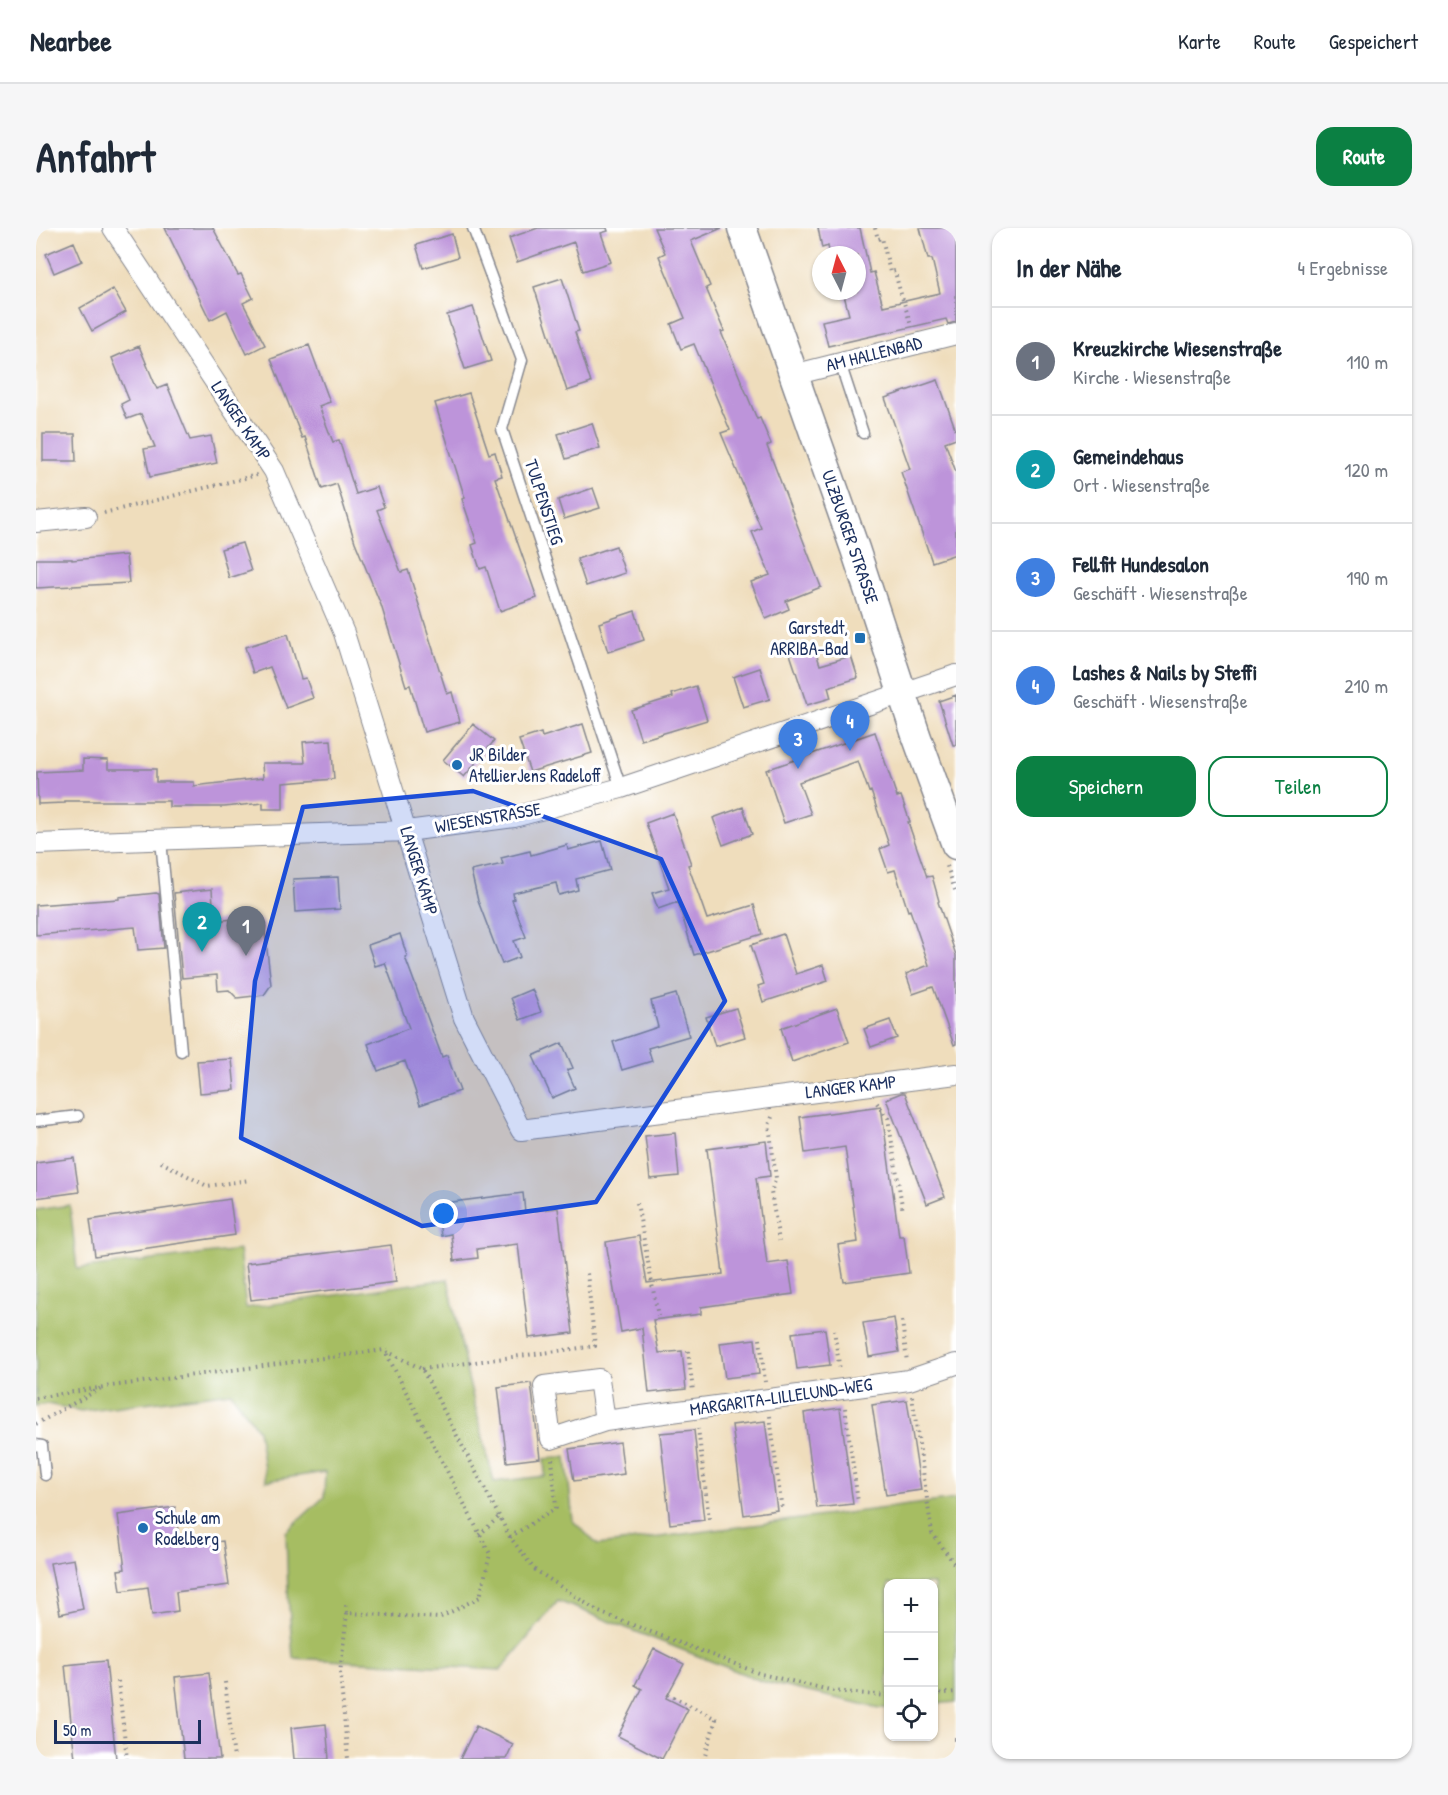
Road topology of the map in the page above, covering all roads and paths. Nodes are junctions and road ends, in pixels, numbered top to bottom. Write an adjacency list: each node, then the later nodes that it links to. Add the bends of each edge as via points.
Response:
1 (113, 228): 10 (street, LANGER KAMP)
2 (473, 228): 15 (lane, TULPENSTIEG, via 522,360 502,429)
3 (742, 228): 8 (main road, ULZBURGER STRASSE)
4 (875, 228): 6 (path, via 878,239 882,238 890,273 894,271)
5 (956, 334): 6 (street, AM HALLENBAD)
6 (915, 344): 7 (street, AM HALLENBAD)
7 (840, 363): 8 (street, AM HALLENBAD); 9 (lane)
8 (793, 375): 14 (main road, ULZBURGER STRASSE)
9 (863, 433)
10 (274, 471): 11 (path); 16 (street, LANGER KAMP, via 344,633)
11 (86, 517): 12 (street)
12 (36, 522)
13 (956, 675): 14 (street, WIESENSTRASSE)
14 (902, 693): 15 (street, WIESENSTRASSE); 19 (main road, ULZBURGER STRASSE)
15 (621, 788): 16 (street, WIESENSTRASSE, via 514,817)
16 (407, 831): 17 (street, WIESENSTRASSE); 23 (street, LANGER KAMP, via 464,1018 521,1130)
17 (161, 840): 18 (street, WIESENSTRASSE); 20 (lane)
18 (36, 844)
19 (956, 845)
20 (181, 1051)
21 (956, 1074): 22 (street, LANGER KAMP)
22 (865, 1085): 23 (street, LANGER KAMP); 29 (path, via 888,1118)
23 (780, 1096): 30 (path, via 769,1125 776,1178 771,1192)
24 (78, 1116): 25 (lane)
25 (36, 1122)
26 (161, 1162): 27 (path, via 207,1186)
27 (250, 1180)
28 (637, 1203): 32 (path)
29 (903, 1212)
30 (779, 1241)
31 (587, 1273): 39 (path, via 595,1346)
32 (658, 1316)
33 (902, 1322): 40 (path)
34 (834, 1330): 42 (path)
35 (760, 1339): 44 (path)
36 (384, 1350): 39 (path); 41 (path); 55 (path)
37 (688, 1351): 45 (path)
38 (956, 1364): 40 (street, MARGARITA-LILLELUND-WEG)
39 (422, 1369): 53 (path)
40 (909, 1380): 42 (street, MARGARITA-LILLELUND-WEG); 57 (path, via 932,1533)
41 (105, 1387): 43 (path); 47 (path)
42 (842, 1389): 44 (street, MARGARITA-LILLELUND-WEG); 51 (path)
43 (36, 1398)
44 (767, 1399): 45 (street, MARGARITA-LILLELUND-WEG); 52 (path)
45 (696, 1408): 46 (street, MARGARITA-LILLELUND-WEG); 54 (path)
46 (605, 1421): 48 (street, MARGARITA-LILLELUND-WEG); 48 (street, via 600,1379 544,1386)
47 (36, 1424)
48 (550, 1439): 56 (path, via 556,1508)
49 (36, 1445): 50 (lane, via 42,1446)
50 (45, 1475)
51 (858, 1502)
52 (782, 1511)
53 (501, 1515): 55 (path); 56 (path)
54 (710, 1519)
55 (479, 1535): 59 (path, via 490,1554 480,1596 439,1618)
56 (510, 1537): 65 (path, via 534,1569 599,1612 761,1674 834,1691)
57 (956, 1566)
58 (346, 1605): 59 (path)
59 (346, 1613): 68 (path, via 340,1673)
60 (118, 1681): 66 (path)
61 (225, 1682): 67 (path)
62 (956, 1692): 64 (path)
63 (668, 1694): 69 (path, via 716,1719)
64 (938, 1694)
65 (884, 1696)
66 (127, 1759)
67 (234, 1759)
68 (348, 1759)
69 (704, 1759)

